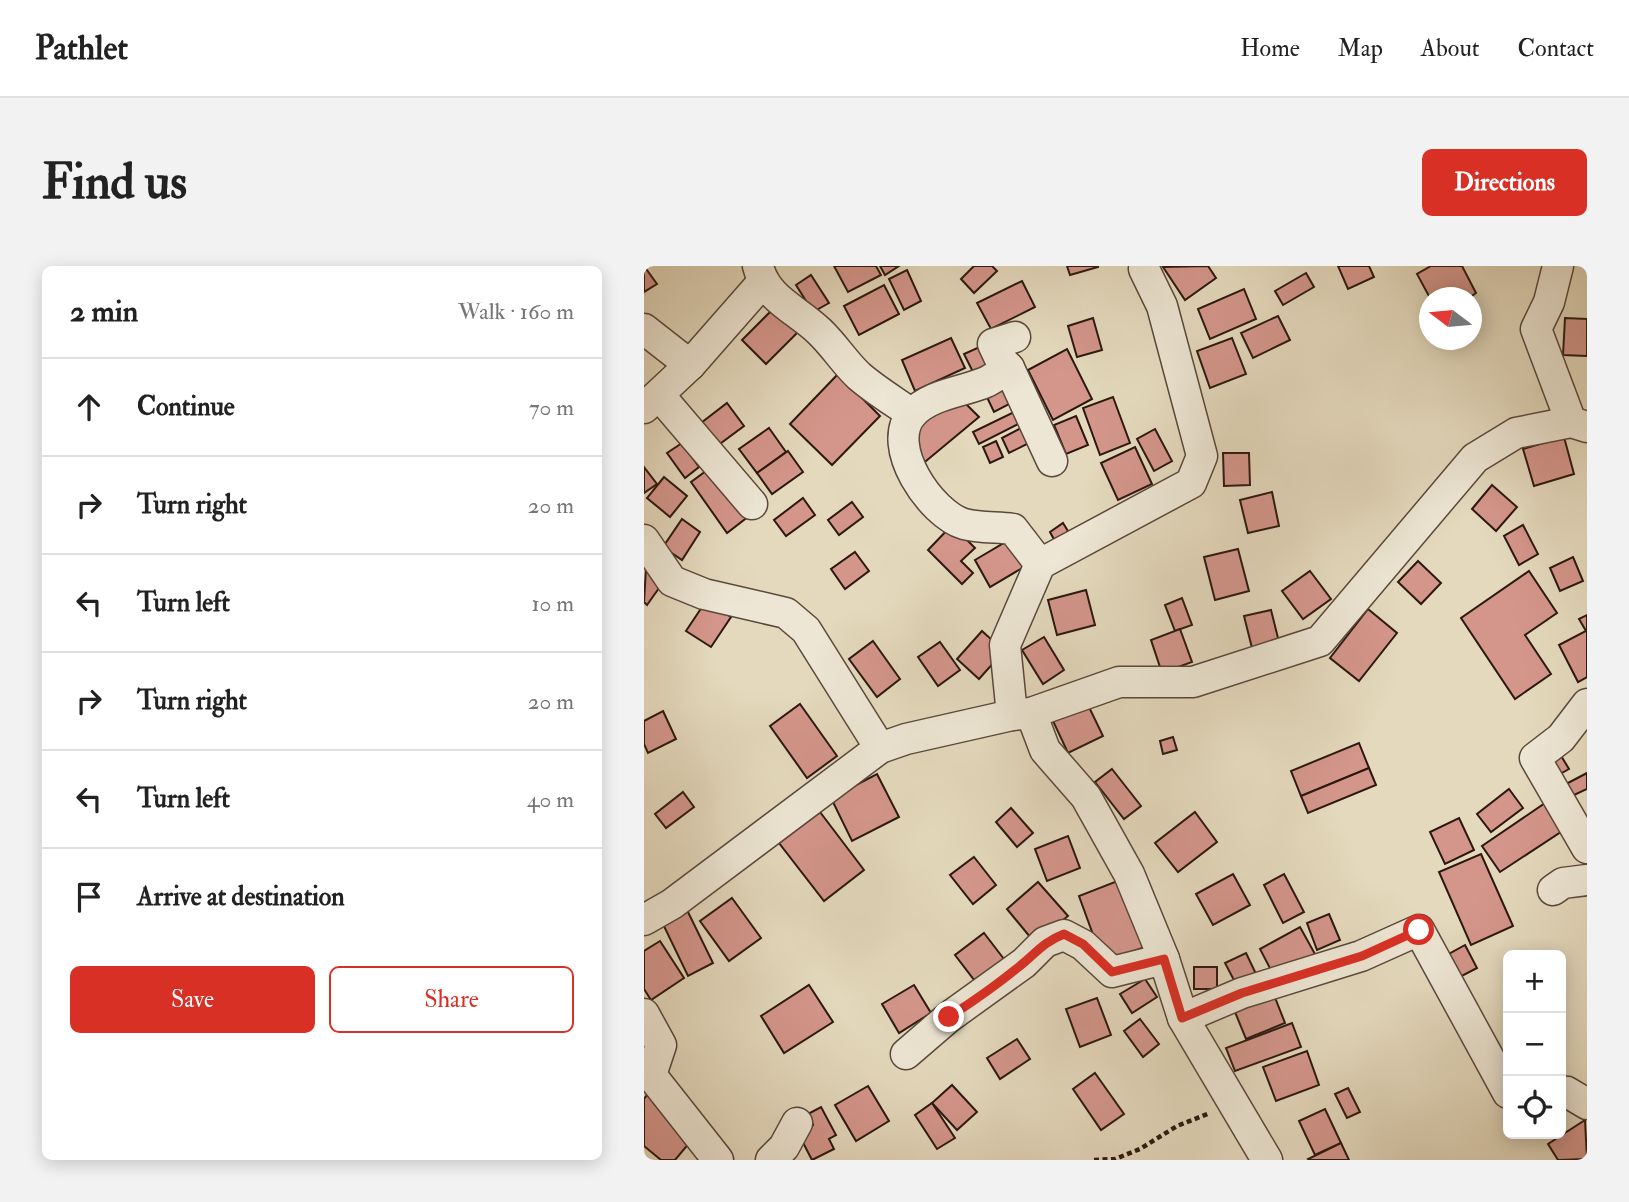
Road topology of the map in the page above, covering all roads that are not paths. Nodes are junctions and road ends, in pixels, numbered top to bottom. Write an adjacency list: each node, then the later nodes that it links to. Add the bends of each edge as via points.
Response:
1 (1558, 266): 10 (street, via 1536,329)
2 (1144, 269): 14 (street, via 1162,306 1202,456 1191,483)
3 (760, 275): 6 (street); 9 (street, via 777,300 822,333 861,377)
4 (644, 329): 6 (street)
5 (1015, 337): 7 (street, via 993,344)
6 (690, 365): 8 (street)
7 (1009, 368): 9 (street, via 987,382 931,401); 11 (street)
8 (652, 402): 12 (street)
9 (912, 414): 14 (street, via 905,427 906,456 930,499 963,524 1013,529)
10 (1579, 425): 16 (street, via 1516,433 1475,458 1320,641 1193,682 1119,682)
11 (1052, 461)
12 (752, 503)
13 (644, 540): 17 (street, via 672,580 704,594 786,613 806,630)
14 (1040, 565): 16 (street, via 1005,645)
15 (1587, 704): 18 (street, via 1561,738 1535,758)
16 (1021, 714): 17 (street, via 906,738); 22 (street, via 1086,797 1129,874)
17 (880, 748): 21 (street, via 672,904)
18 (1587, 848)
19 (1587, 880): 20 (street, via 1563,883)
20 (1553, 890)
21 (644, 920)
22 (1164, 959): 24 (street); 25 (street, via 1112,972 1083,944 1064,934 1045,942)
23 (644, 1014): 30 (street, via 661,1045 651,1074)
24 (1182, 1018): 26 (street, via 1254,989 1362,956 1419,930); 32 (street)
25 (906, 1054)
26 (1503, 1084)
27 (1566, 1092): 28 (street)
28 (1587, 1104)
29 (797, 1123): 31 (street)
30 (718, 1160)
31 (771, 1160)
32 (1267, 1160)

